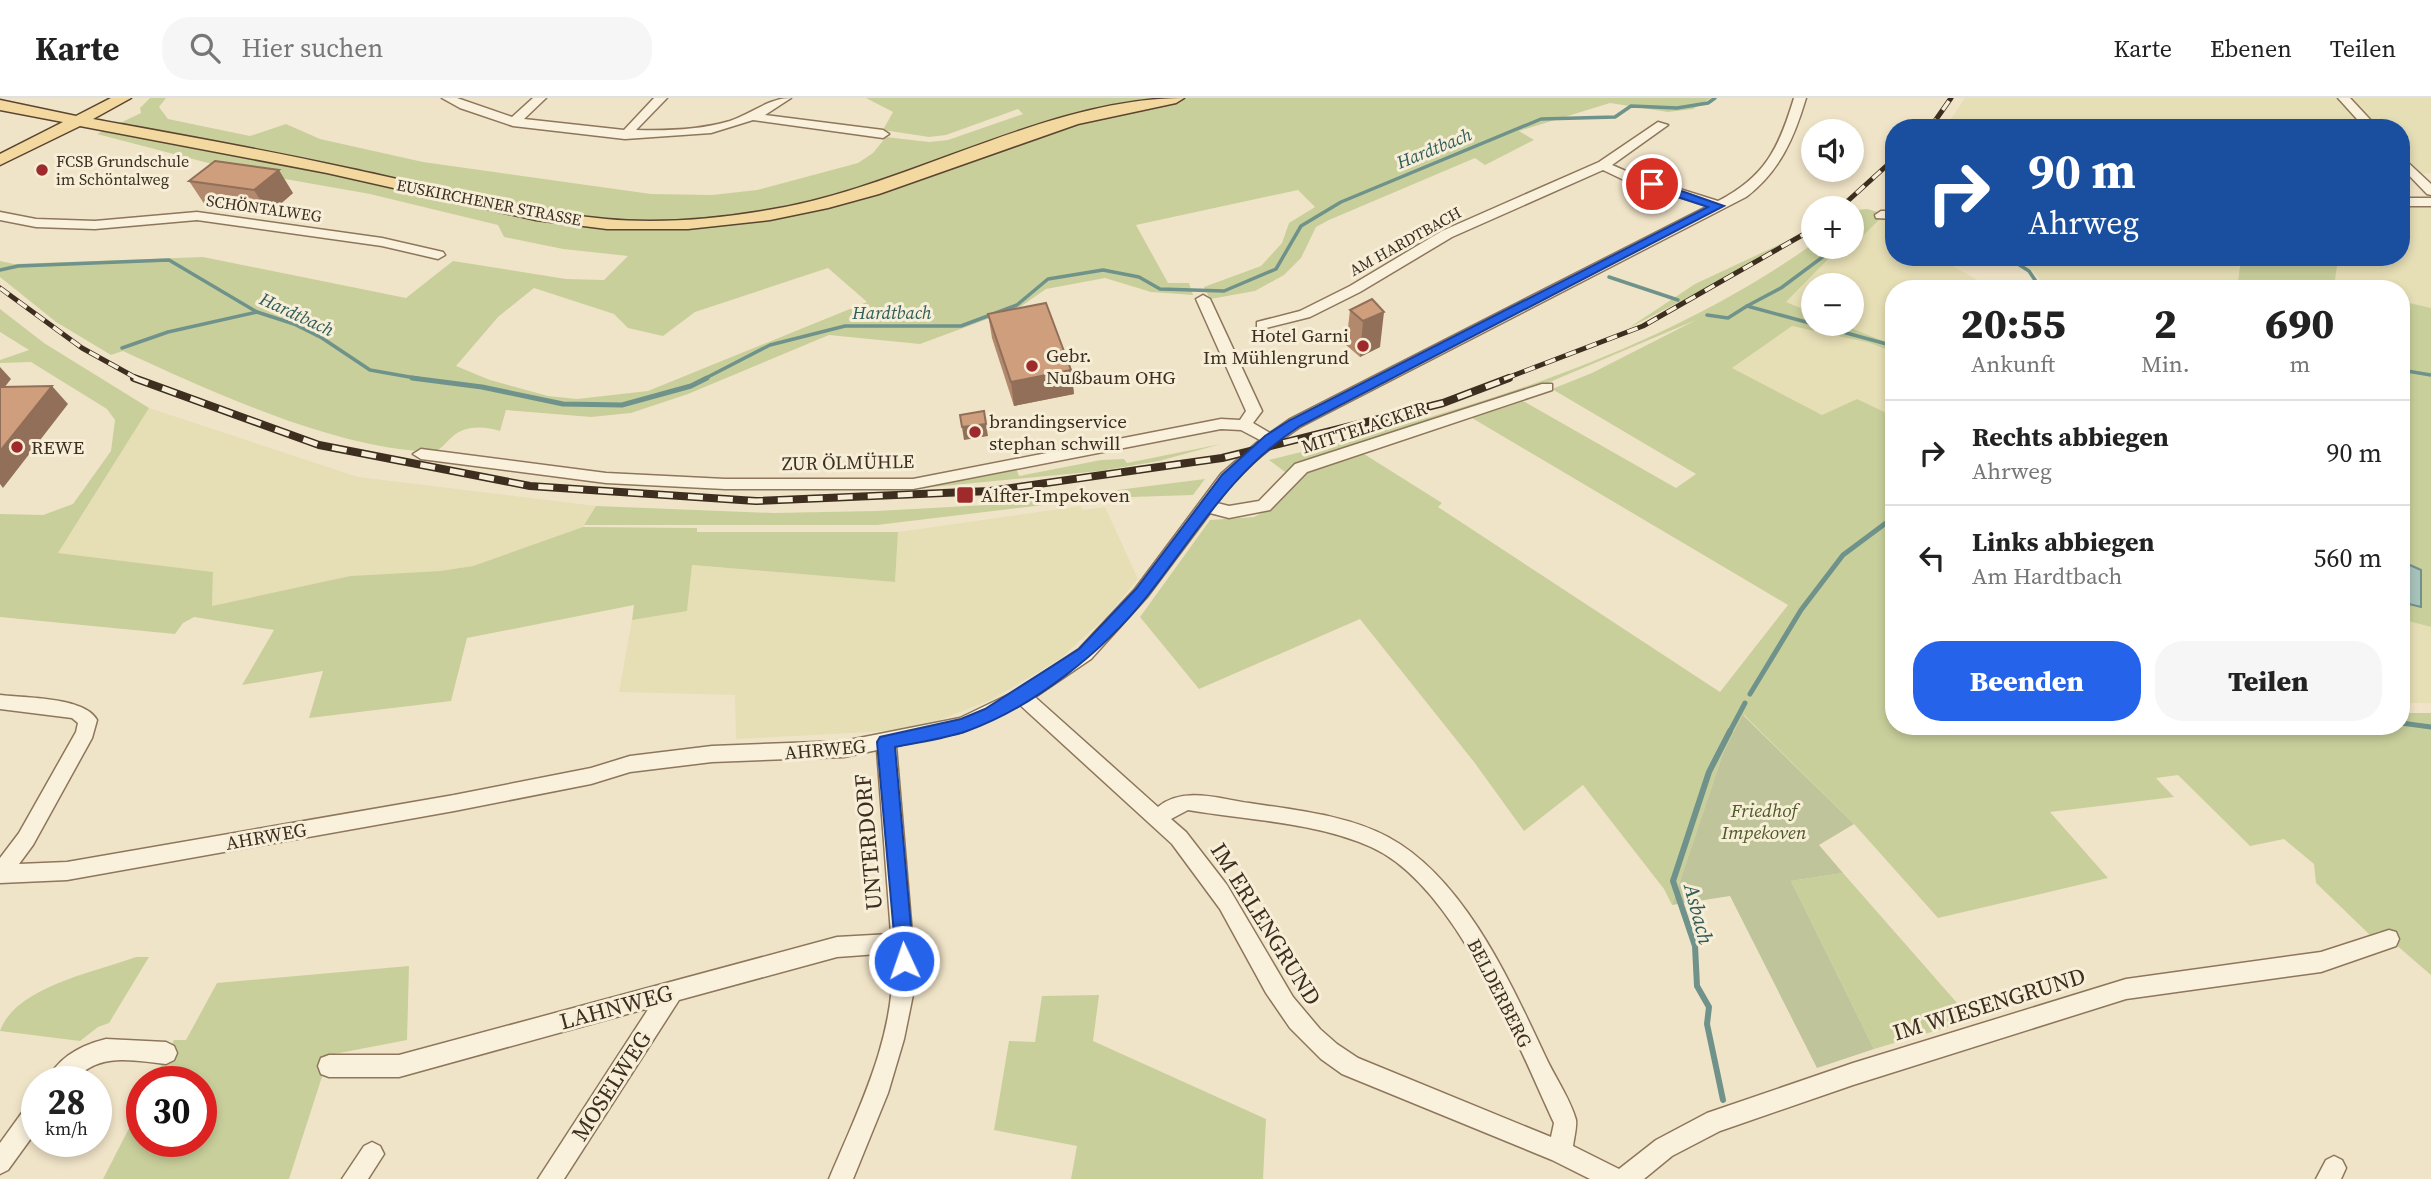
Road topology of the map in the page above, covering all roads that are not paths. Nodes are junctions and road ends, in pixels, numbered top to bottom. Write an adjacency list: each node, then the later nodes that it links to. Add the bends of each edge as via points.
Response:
1 (105, 98): 15 (main road)
2 (124, 98): 15 (main road)
3 (130, 98): 17 (main road, via 121,111)
4 (448, 98): 14 (street)
5 (540, 98): 14 (street)
6 (662, 98): 19 (street)
7 (785, 98): 12 (street)
8 (1176, 98): 17 (main road, EUSKIRCHENER STRASSE, via 1062,123 846,199 772,215 682,225 605,223 532,214)
9 (1800, 98): 27 (street, AHRWEG, via 1790,133 1770,170 1751,188)
10 (2344, 98): 13 (street)
11 (0, 105): 15 (main road)
12 (755, 117): 18 (street); 19 (street, via 693,134)
13 (2364, 119)
14 (513, 122): 19 (street)
15 (54, 124): 17 (main road, EUSKIRCHENER STRASSE); 20 (main road); 20 (main road)
16 (1662, 125): 22 (street, AM HARDTBACH)
17 (128, 128)
18 (883, 134)
19 (625, 135)
20 (20, 149): 21 (main road)
21 (0, 160)
22 (1603, 165): 27 (street); 31 (street, AM HARDTBACH, via 1447,234 1305,314)
23 (2410, 169): 24 (street)
24 (2431, 191)
25 (2410, 202): 26 (street)
26 (2431, 202)
27 (1718, 206): 34 (street, AHRWEG)
28 (0, 216): 29 (street, SCHÖNTALWEG, via 36,223 95,225 197,216)
29 (438, 255)
30 (1203, 299): 33 (street, via 1254,411)
31 (1262, 325)
32 (1548, 387): 36 (street, MITTELACKER, via 1301,468 1264,506 1229,512)
33 (1244, 425): 34 (street); 35 (street, ZUR ÖLMÜHLE, via 1197,427 913,484 725,484 606,478)
34 (1269, 439): 36 (street, AHRWEG)
35 (421, 454)
36 (1205, 506): 37 (street, AHRWEG, via 1099,641)
37 (1022, 696): 39 (street, AHRWEG, via 963,725); 40 (street, IM ERLENGRUND)
38 (0, 702): 41 (street, via 76,711 88,720 26,839)
39 (886, 742): 41 (street, AHRWEG, via 640,763 454,803 67,871); 43 (street, UNTERDORF)
40 (1159, 817): 49 (street, IM ERLENGRUND, via 1208,874 1290,1015 1325,1051 1350,1066); 49 (street, BELDERBERG, via 1181,803 1214,807 1334,829 1379,842 1410,862 1473,938 1565,1122)
41 (0, 873)
42 (2389, 939): 56 (street, IM WIESENGRUND, via 2320,962 2126,989 1853,1074 1715,1121 1664,1148)
43 (903, 943): 44 (street, LAHNWEG, via 837,947); 54 (street, UNTERDORF, via 905,980 893,1039 877,1093)
44 (672, 992): 47 (street, LAHNWEG, via 399,1066); 53 (street, MOSELWEG)
45 (166, 1053): 46 (street, via 92,1051)
46 (70, 1066)
47 (329, 1066)
48 (21, 1133): 51 (street)
49 (1560, 1152): 55 (street, IM ERLENGRUND)
50 (372, 1154): 52 (street)
51 (0, 1162)
52 (354, 1179)
53 (550, 1179)
54 (841, 1179)
55 (1615, 1179)
56 (1625, 1179)

